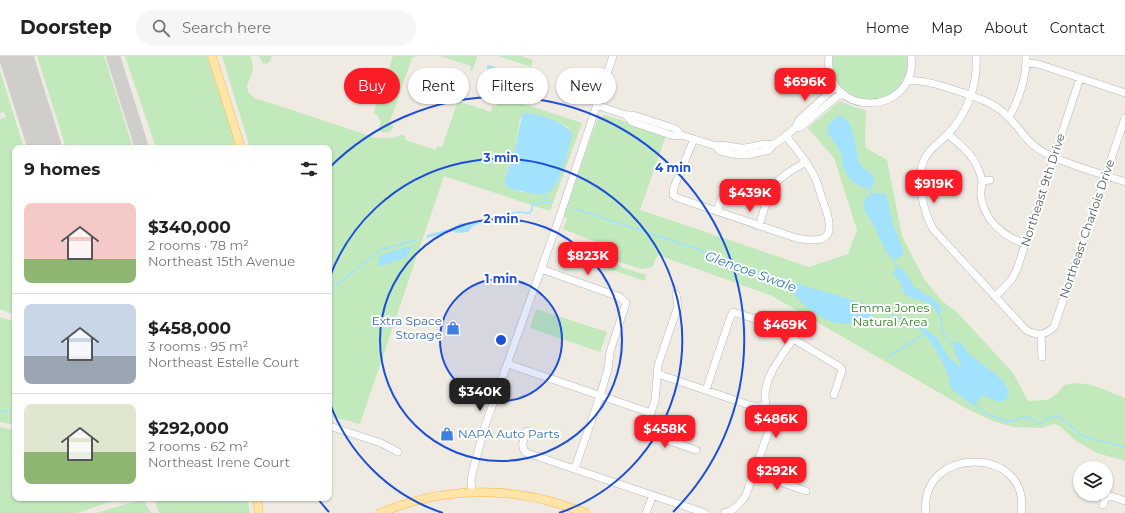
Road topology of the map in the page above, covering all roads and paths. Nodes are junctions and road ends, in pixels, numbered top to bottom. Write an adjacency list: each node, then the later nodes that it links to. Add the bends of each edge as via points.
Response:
1 (212, 56): 22 (main road)
2 (614, 56): 15 (street)
3 (829, 56): 11 (street, via 829,70)
4 (911, 56): 7 (street)
5 (976, 56): 14 (street)
6 (1026, 59): 8 (street); 16 (street, via 1019,94)
7 (911, 69): 9 (street); 10 (street)
8 (1080, 78): 13 (street); 23 (street, Northeast 9th Drive)
9 (907, 81): 10 (street); 12 (street, via 896,95 879,103 860,103)
10 (926, 81): 14 (street)
11 (834, 84): 12 (street); 18 (street, via 831,91 799,120)
12 (844, 94): 18 (street, via 836,97 801,127)
13 (1125, 94)
14 (971, 96): 16 (street, via 989,103); 19 (street)
15 (596, 105): 21 (street, via 676,129 681,135); 33 (street)
16 (1009, 117): 23 (street, via 1033,146)
17 (1125, 118): 25 (street, Northeast Charlois Drive)
18 (795, 128): 20 (street)
19 (948, 134): 27 (street, via 973,160); 35 (street, via 931,149 922,165 921,186 926,214 933,229)
20 (786, 136): 21 (street, via 769,150 738,155 720,151 716,146); 24 (street)
21 (694, 139): 30 (street, via 673,195)
22 (240, 145)
23 (1054, 157): 25 (street); 32 (street, Northeast 9th Drive)
24 (806, 162): 31 (street, via 777,182 769,193); 31 (street, via 816,180 830,220 826,237 807,240)
25 (1106, 175): 28 (street); 36 (street, Northeast Charlois Drive, via 1054,327)
26 (990, 180): 27 (street)
27 (982, 181): 32 (street, via 981,196 994,225 1013,240)
28 (1125, 182)
29 (727, 183): 30 (street)
30 (717, 211): 31 (street)
31 (759, 226)
32 (1025, 244): 35 (street, Northeast 9th Drive, via 1012,279)
33 (541, 269): 39 (street); 43 (street, via 625,301 626,306 610,352)
34 (676, 294): 40 (street, via 678,306 658,365)
35 (995, 297): 36 (street, via 1026,330)
36 (1041, 334): 38 (street)
37 (793, 339): 41 (street, via 762,321 733,312); 42 (street, via 842,370); 44 (street, via 770,375 765,396)
38 (1042, 357)
39 (508, 364): 43 (street); 53 (street, via 477,454 471,480)
40 (658, 374): 41 (street); 45 (street)
41 (706, 390): 44 (street, via 749,405)
42 (834, 395)
43 (600, 396): 45 (street); 50 (street)
44 (766, 406): 51 (street, via 768,433)
45 (651, 413): 48 (street, via 647,429 652,435)
46 (332, 427): 49 (street, via 381,443)
47 (527, 431): 50 (street, via 523,442 525,451)
48 (696, 450)
49 (398, 452)
50 (575, 468): 54 (street)
51 (754, 473): 52 (street); 65 (street, via 740,504)
52 (806, 491)
53 (472, 492): 61 (main road, via 423,499); 62 (main road, via 531,497)
54 (652, 496): 63 (street); 64 (street)
55 (1113, 497): 58 (street)
56 (257, 501): 60 (main road)
57 (1104, 501): 59 (street)
58 (1125, 501)
59 (1103, 505)
60 (259, 513)
61 (380, 513)
62 (586, 513)
63 (646, 513)
64 (705, 513)
65 (724, 513)
66 (926, 513): 67 (street, via 927,495 939,474 949,467 976,462 986,462 1000,467 1011,475 1021,497)
67 (1021, 513)

